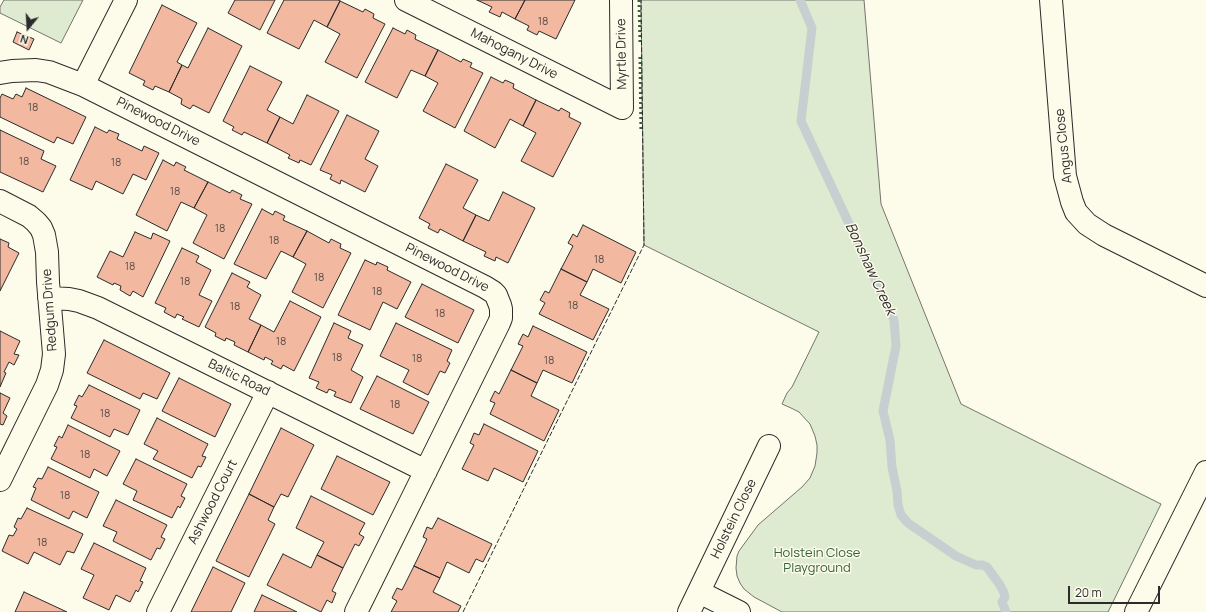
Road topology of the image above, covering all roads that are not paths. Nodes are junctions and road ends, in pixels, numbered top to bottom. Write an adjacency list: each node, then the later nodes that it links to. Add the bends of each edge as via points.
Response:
1 (126, 0): 6 (street)
2 (406, 0): 7 (street, Mahogany Drive)
3 (621, 0): 7 (street, Myrtle Drive)
4 (1051, 0): 9 (street, Angus Close, via 1065,176 1076,212 1087,224 1104,235)
5 (0, 73): 6 (street, Pinewood Drive, via 36,70)
6 (84, 85): 13 (street, Pinewood Drive, via 494,292 500,305 501,318)
7 (622, 108)
8 (0, 201): 10 (street, Redgum Drive, via 29,216 41,228 46,243)
9 (1206, 286)
10 (50, 298): 11 (street, Baltic Road, via 74,300 98,308); 15 (street, Redgum Drive, via 54,344 52,370 44,392)
11 (268, 392): 13 (street, Baltic Road); 18 (street, Ashwood Court)
12 (769, 446): 16 (street, Holstein Close)
13 (426, 470): 19 (street, Pinewood Drive)
14 (1206, 472): 17 (street)
15 (0, 480)
16 (699, 592): 20 (street, Holstein Close); 21 (street)
17 (1144, 610)
18 (158, 612)
19 (356, 612)
20 (689, 612)
21 (739, 612)

